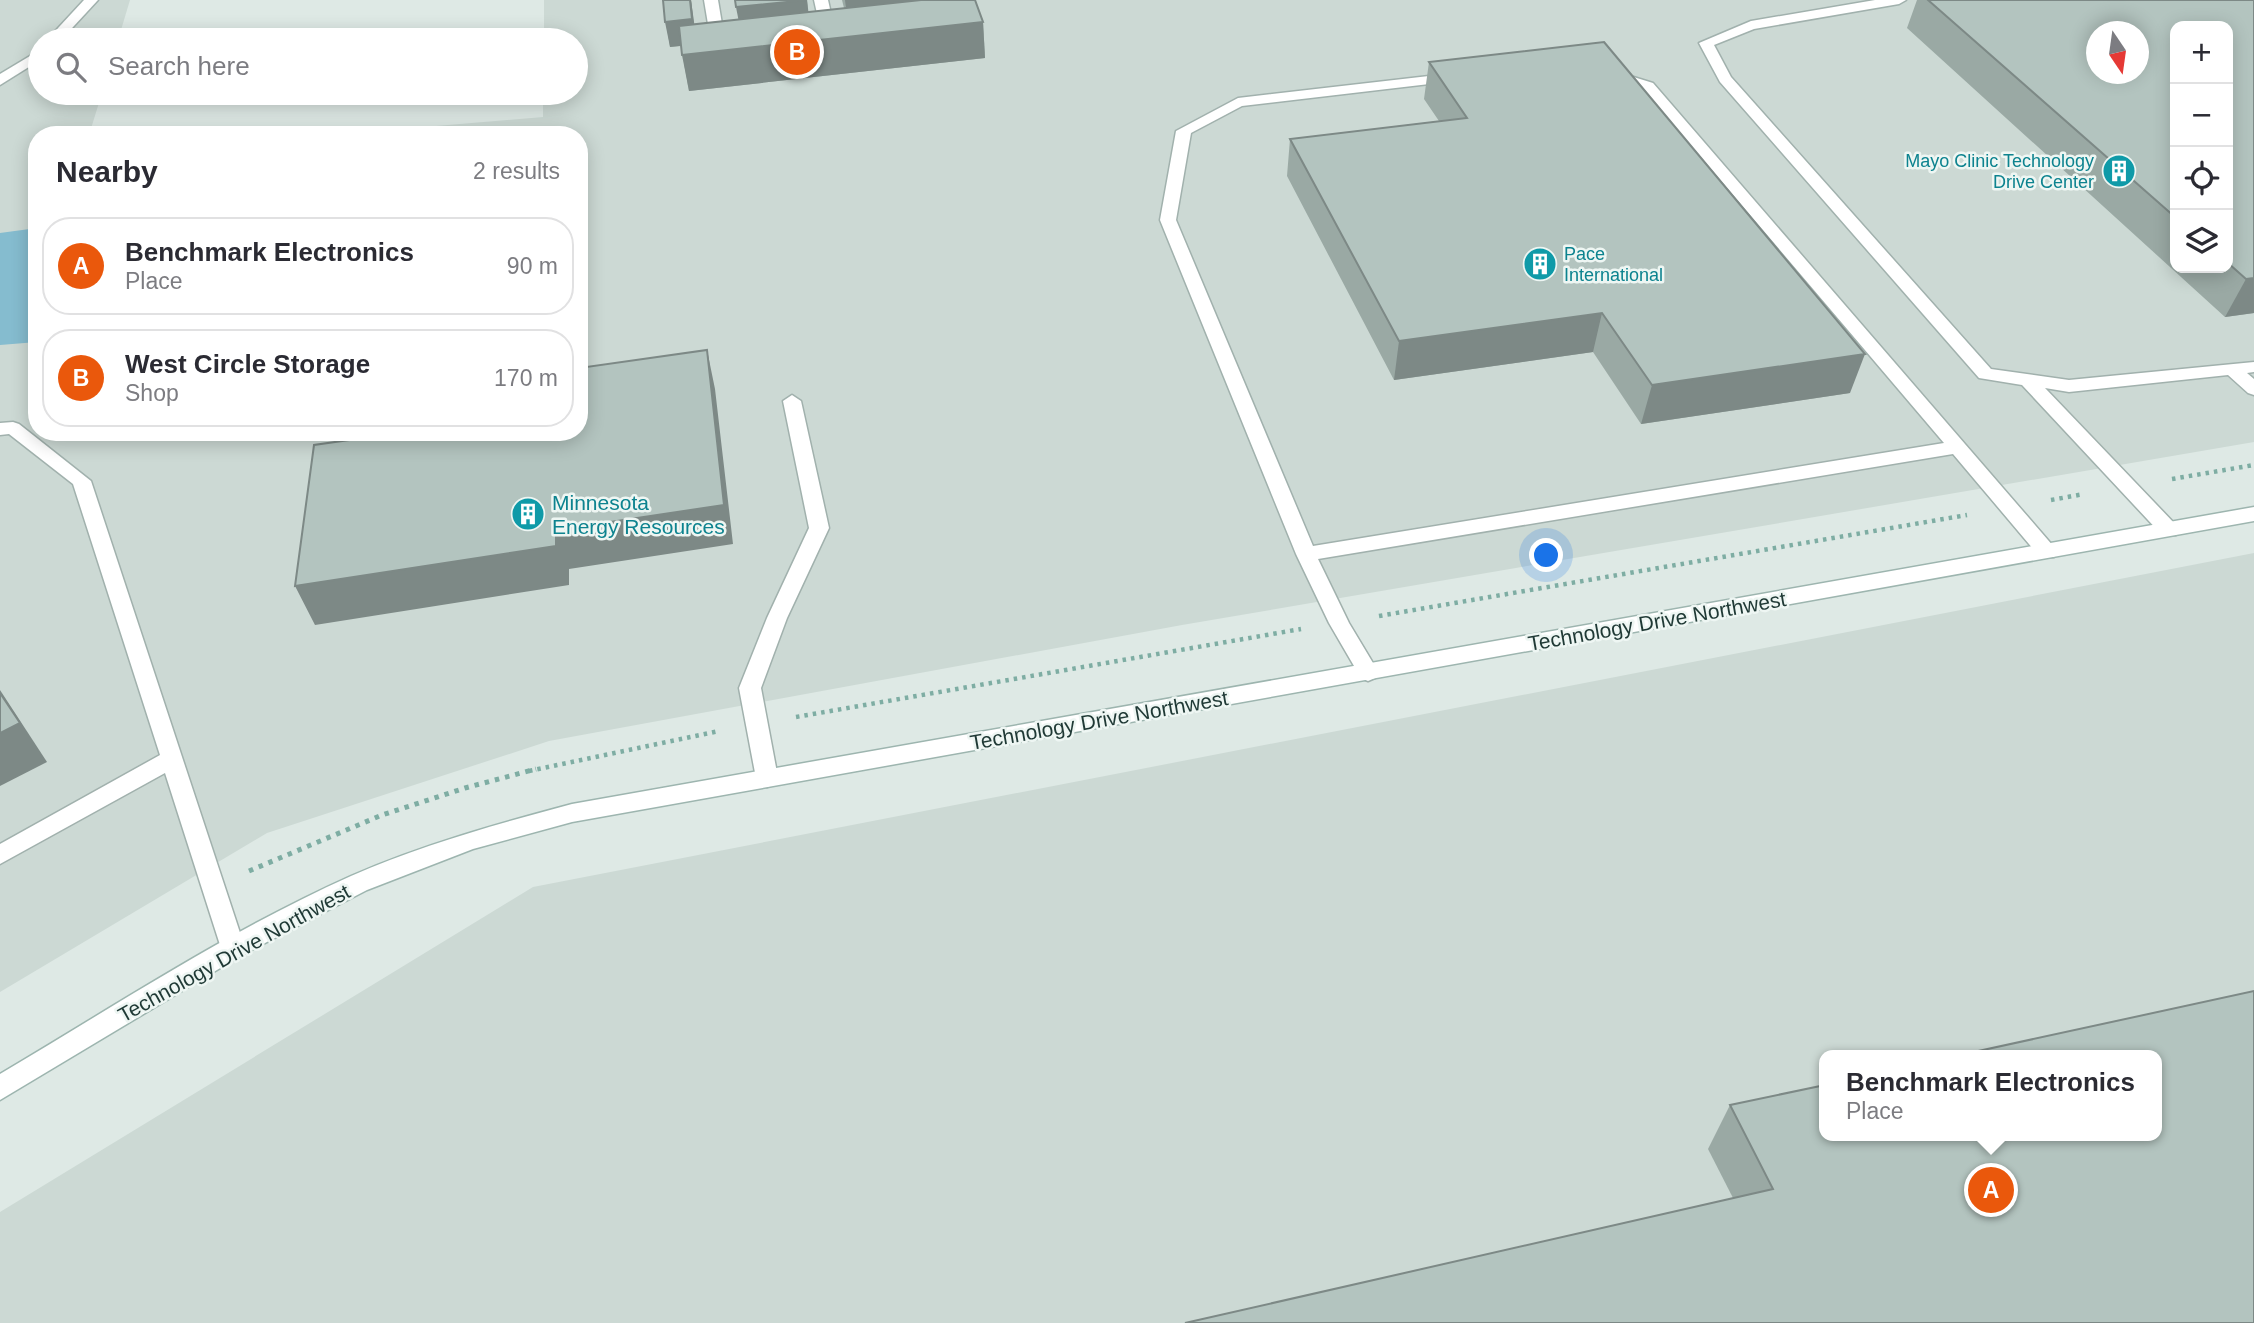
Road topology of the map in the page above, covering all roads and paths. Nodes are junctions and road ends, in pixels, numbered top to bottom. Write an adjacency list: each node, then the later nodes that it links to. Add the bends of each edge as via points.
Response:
1 (91, 0): 5 (street)
2 (711, 0): 7 (street, via 718,49)
3 (821, 0): 6 (street)
4 (1899, 0): 14 (street, via 1751,25 1706,43 1725,79 1985,374)
5 (65, 28)
6 (829, 36)
7 (732, 47)
8 (28, 62): 11 (street)
9 (1589, 67): 20 (street, via 1648,86)
10 (1469, 75): 25 (street, via 1238,102 1184,131 1168,220)
11 (0, 81)
12 (2254, 366): 13 (street)
13 (2232, 369): 14 (street, via 2069,386); 15 (street)
14 (2028, 380): 23 (street)
15 (2254, 389)
16 (792, 401): 28 (street, via 819,528 750,688)
17 (0, 429): 18 (street, via 13,428)
18 (28, 440)
19 (30, 441): 29 (street, via 82,481)
20 (1957, 447): 21 (street); 25 (street)
21 (2009, 507): 24 (street); 26 (path)
22 (2254, 514): 23 (street, Technology Drive Northwest)
23 (2169, 530): 24 (street, Technology Drive Northwest)
24 (2048, 552): 27 (street, Technology Drive Northwest)
25 (1306, 554): 26 (street)
26 (1339, 623): 27 (street); 28 (path)
27 (1368, 673): 30 (street, Technology Drive Northwest)
28 (757, 724): 30 (street); 32 (path, via 572,760 476,785 382,815)
29 (172, 759): 31 (street); 32 (street)
30 (767, 778): 33 (street, Technology Drive Northwest, via 572,813 469,841 359,883)
31 (0, 855)
32 (213, 887): 33 (street)
33 (233, 948): 34 (street, Technology Drive Northwest)
34 (0, 1088)

